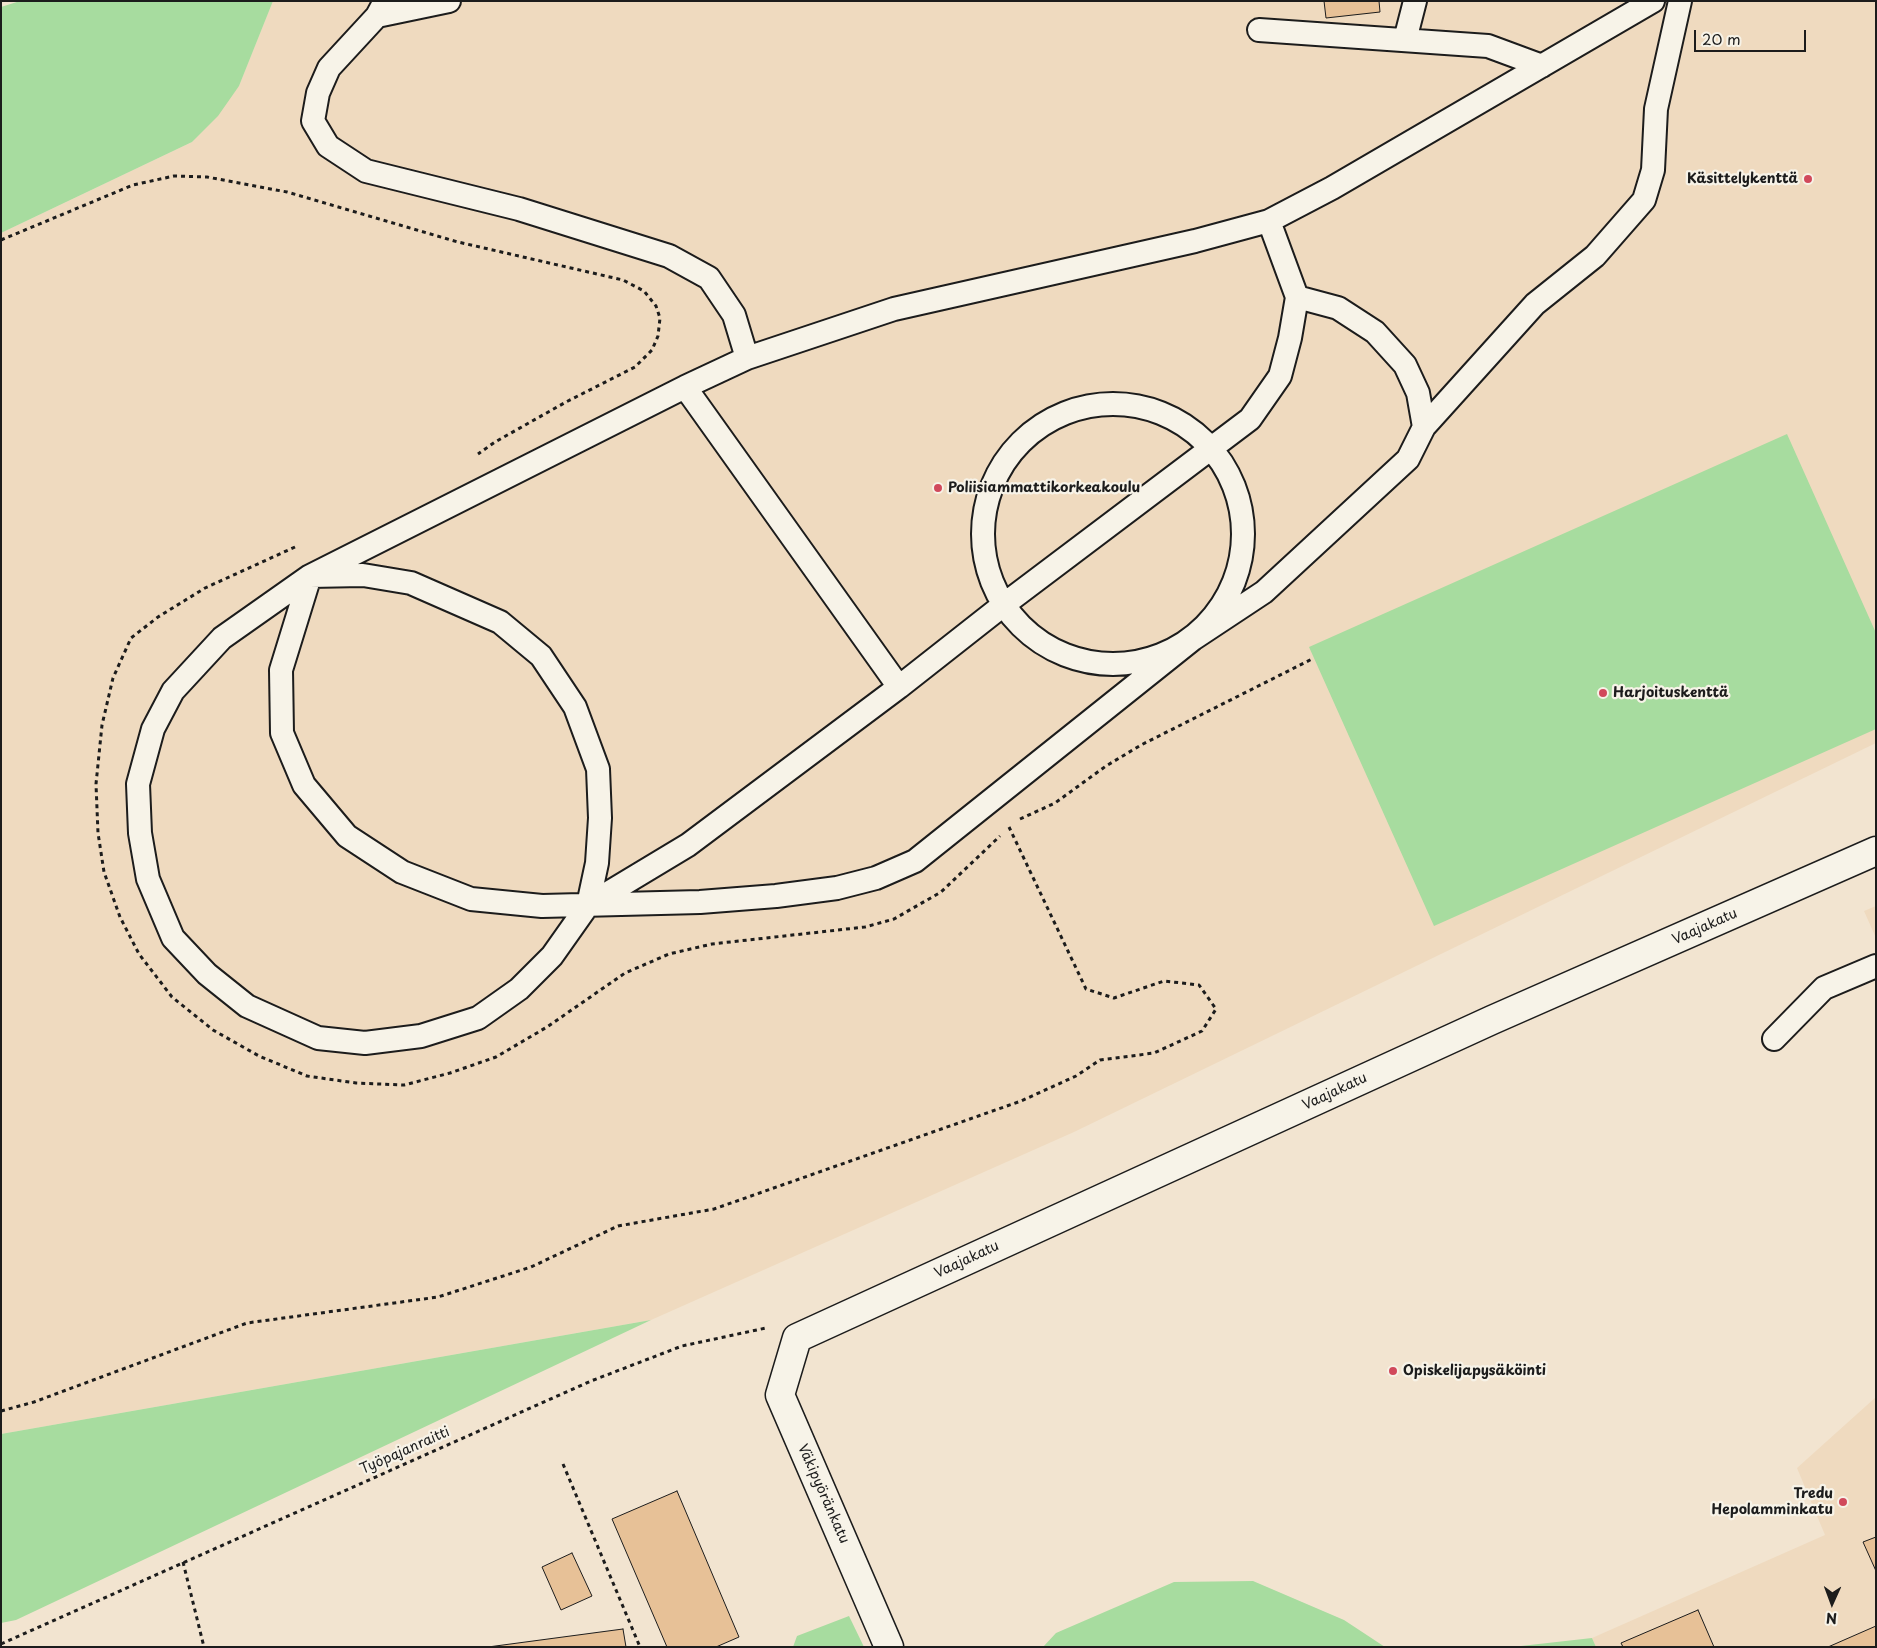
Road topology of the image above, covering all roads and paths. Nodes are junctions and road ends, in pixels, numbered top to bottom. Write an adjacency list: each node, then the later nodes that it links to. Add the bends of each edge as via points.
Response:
1 (450, 1): 5 (lane)
2 (1416, 1): 7 (lane)
3 (1653, 1): 8 (lane)
4 (1680, 1): 14 (lane, via 1656,109 1653,170 1644,200 1595,256 1535,304)
5 (381, 9): 12 (lane, via 329,68 318,94 314,121 328,146 366,171 519,209 669,256 709,278 734,315)
6 (1259, 30): 7 (lane)
7 (1405, 40): 8 (lane, via 1488,46)
8 (1542, 66): 9 (lane)
9 (1270, 221): 11 (lane); 12 (lane, via 894,309)
10 (1, 240): 16 (path, via 133,185 174,176 207,177 287,192 458,242 623,280 644,291 656,306 660,318 658,336 652,350 635,367 566,402)
11 (1297, 297): 14 (lane, via 1338,308 1375,332 1405,365 1418,393); 15 (lane, via 1280,376 1250,419)
12 (747, 358): 13 (lane)
13 (685, 387): 18 (lane); 22 (lane)
14 (1424, 427): 20 (lane, via 1408,459 1264,592)
15 (1213, 448): 19 (lane); 19 (lane, via 1175,417 1132,403 1081,406 1033,429 998,469 982,518 986,569); 20 (lane, via 1239,495 1244,548 1229,596)
16 (472, 458)
17 (296, 546): 23 (path, via 206,588 130,638 113,678 102,725 96,784 104,872 120,917 139,954 172,996 213,1030 259,1056 307,1076 356,1084 404,1084 450,1073 496,1057 547,1027 625,973 669,954 712,944 865,926 894,919 941,892)
18 (310, 576): 25 (lane, via 363,575 411,583 500,622 541,656 575,707 598,769 600,818 597,864); 25 (lane, via 282,670 282,733 304,785 347,836 402,872 471,899 542,906); 25 (lane, via 222,638 173,691 153,729 138,784 140,832 148,879 173,938 207,974 247,1006 318,1038 365,1043 421,1036 478,1018 518,989 552,956)
19 (1002, 606): 20 (lane, via 1024,632 1049,650 1099,665 1146,662); 22 (lane)
20 (1193, 639): 25 (lane, via 915,861 876,878 837,888 700,902)
21 (1314, 658): 23 (path, via 1141,745 1055,803 1015,821)
22 (900, 687): 25 (lane, via 688,845)
23 (1009, 827): 29 (path, via 1086,989 1114,998 1164,981 1199,985 1216,1009 1202,1031 1154,1053 1100,1060 1076,1076 1021,1101 714,1209 618,1226 531,1267 438,1297 247,1323 34,1402)
24 (1876, 851): 28 (street, Vaajakatu, via 1492,1020)
25 (588, 905)
26 (1876, 966): 27 (lane, via 1824,988)
27 (1774, 1039)
28 (797, 1338): 31 (path, Työpajanraitti, via 774,1326 682,1346 591,1381); 35 (street, Väkipyöränkatu, via 780,1395)
29 (1, 1411)
30 (563, 1464): 34 (path)
31 (183, 1562): 32 (path, Työpajanraitti); 33 (path)
32 (1, 1644)
33 (204, 1647)
34 (640, 1647)
35 (890, 1647)

